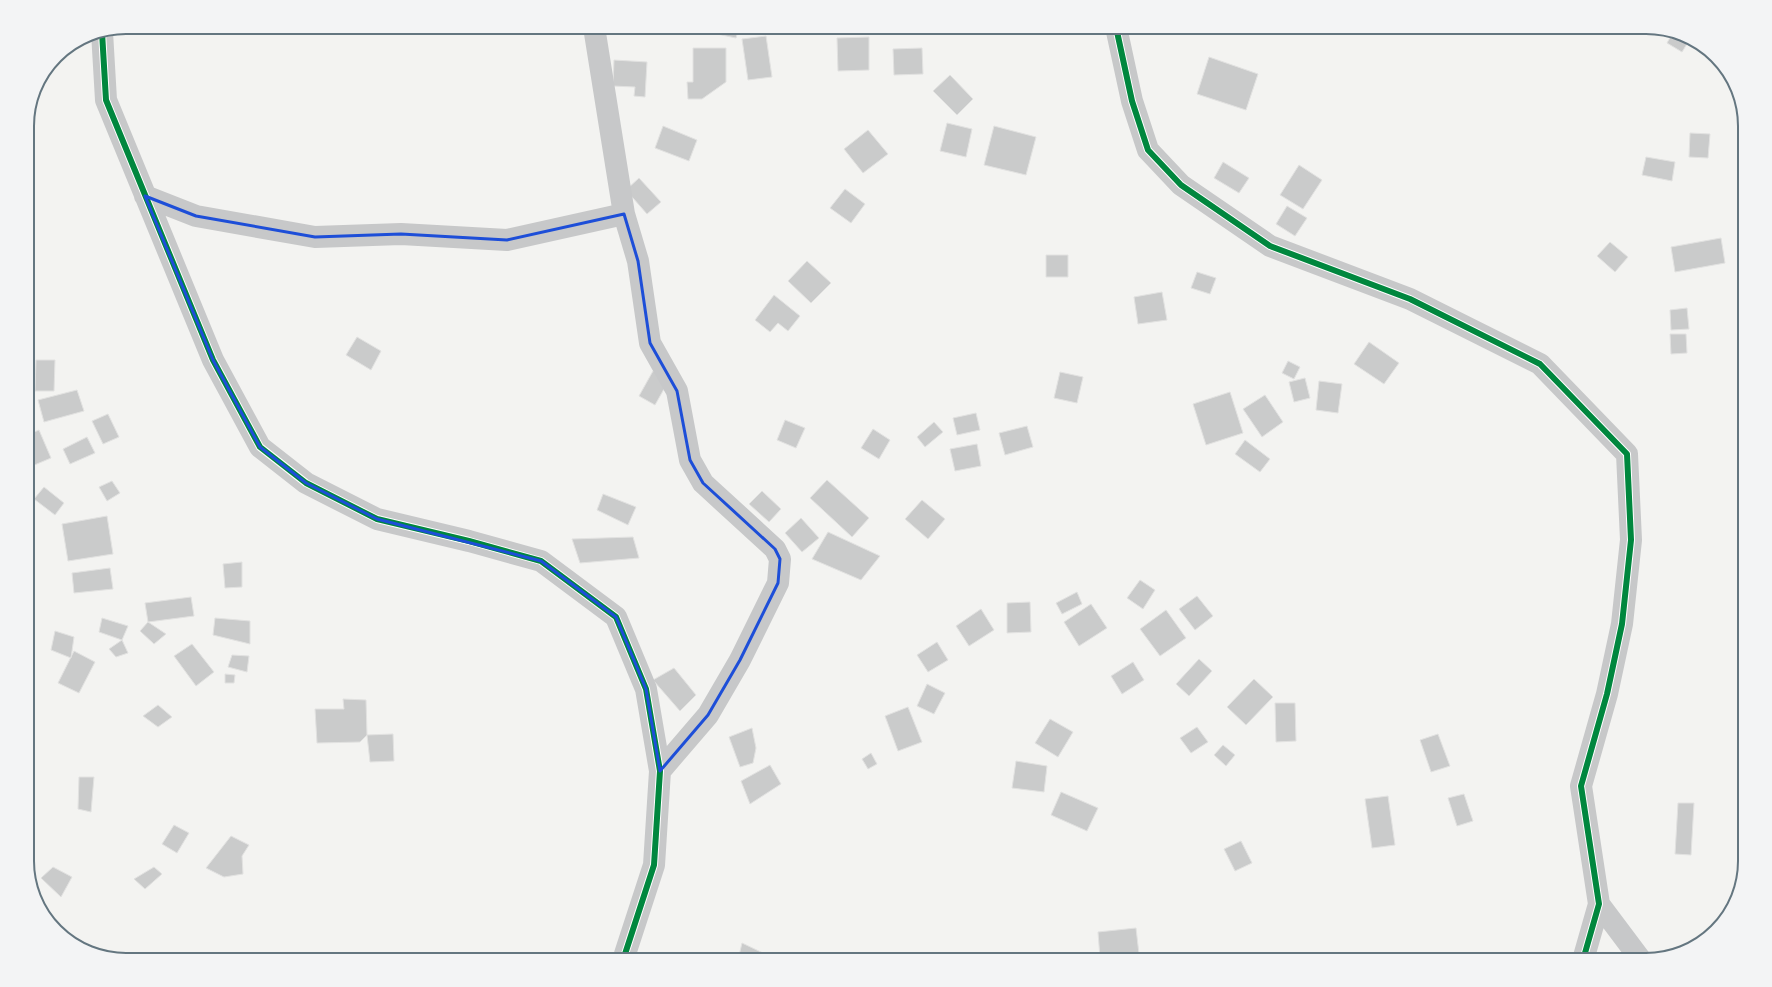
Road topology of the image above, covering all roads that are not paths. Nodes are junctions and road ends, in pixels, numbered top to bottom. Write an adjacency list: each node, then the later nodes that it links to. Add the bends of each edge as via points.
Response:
1 (595, 34): 5 (street)
2 (1118, 34): 7 (street, via 1132,100 1148,150 1181,185 1270,246 1410,299 1540,364 1627,454 1631,540 1622,624 1608,694 1581,786)
3 (102, 37): 4 (street, via 106,100)
4 (145, 196): 5 (street, via 196,216 315,237 401,234 507,240); 6 (street, via 213,360 260,447 306,483 377,520 469,540 541,561 616,617 646,689)
5 (624, 214): 6 (street, via 638,261 650,343 677,391 690,460 704,483 775,549 780,559 778,583 736,667 708,715)
6 (660, 770): 8 (street, via 654,865)
7 (1599, 904): 9 (street); 10 (street)
8 (625, 953)
9 (1585, 953)
10 (1637, 953)

